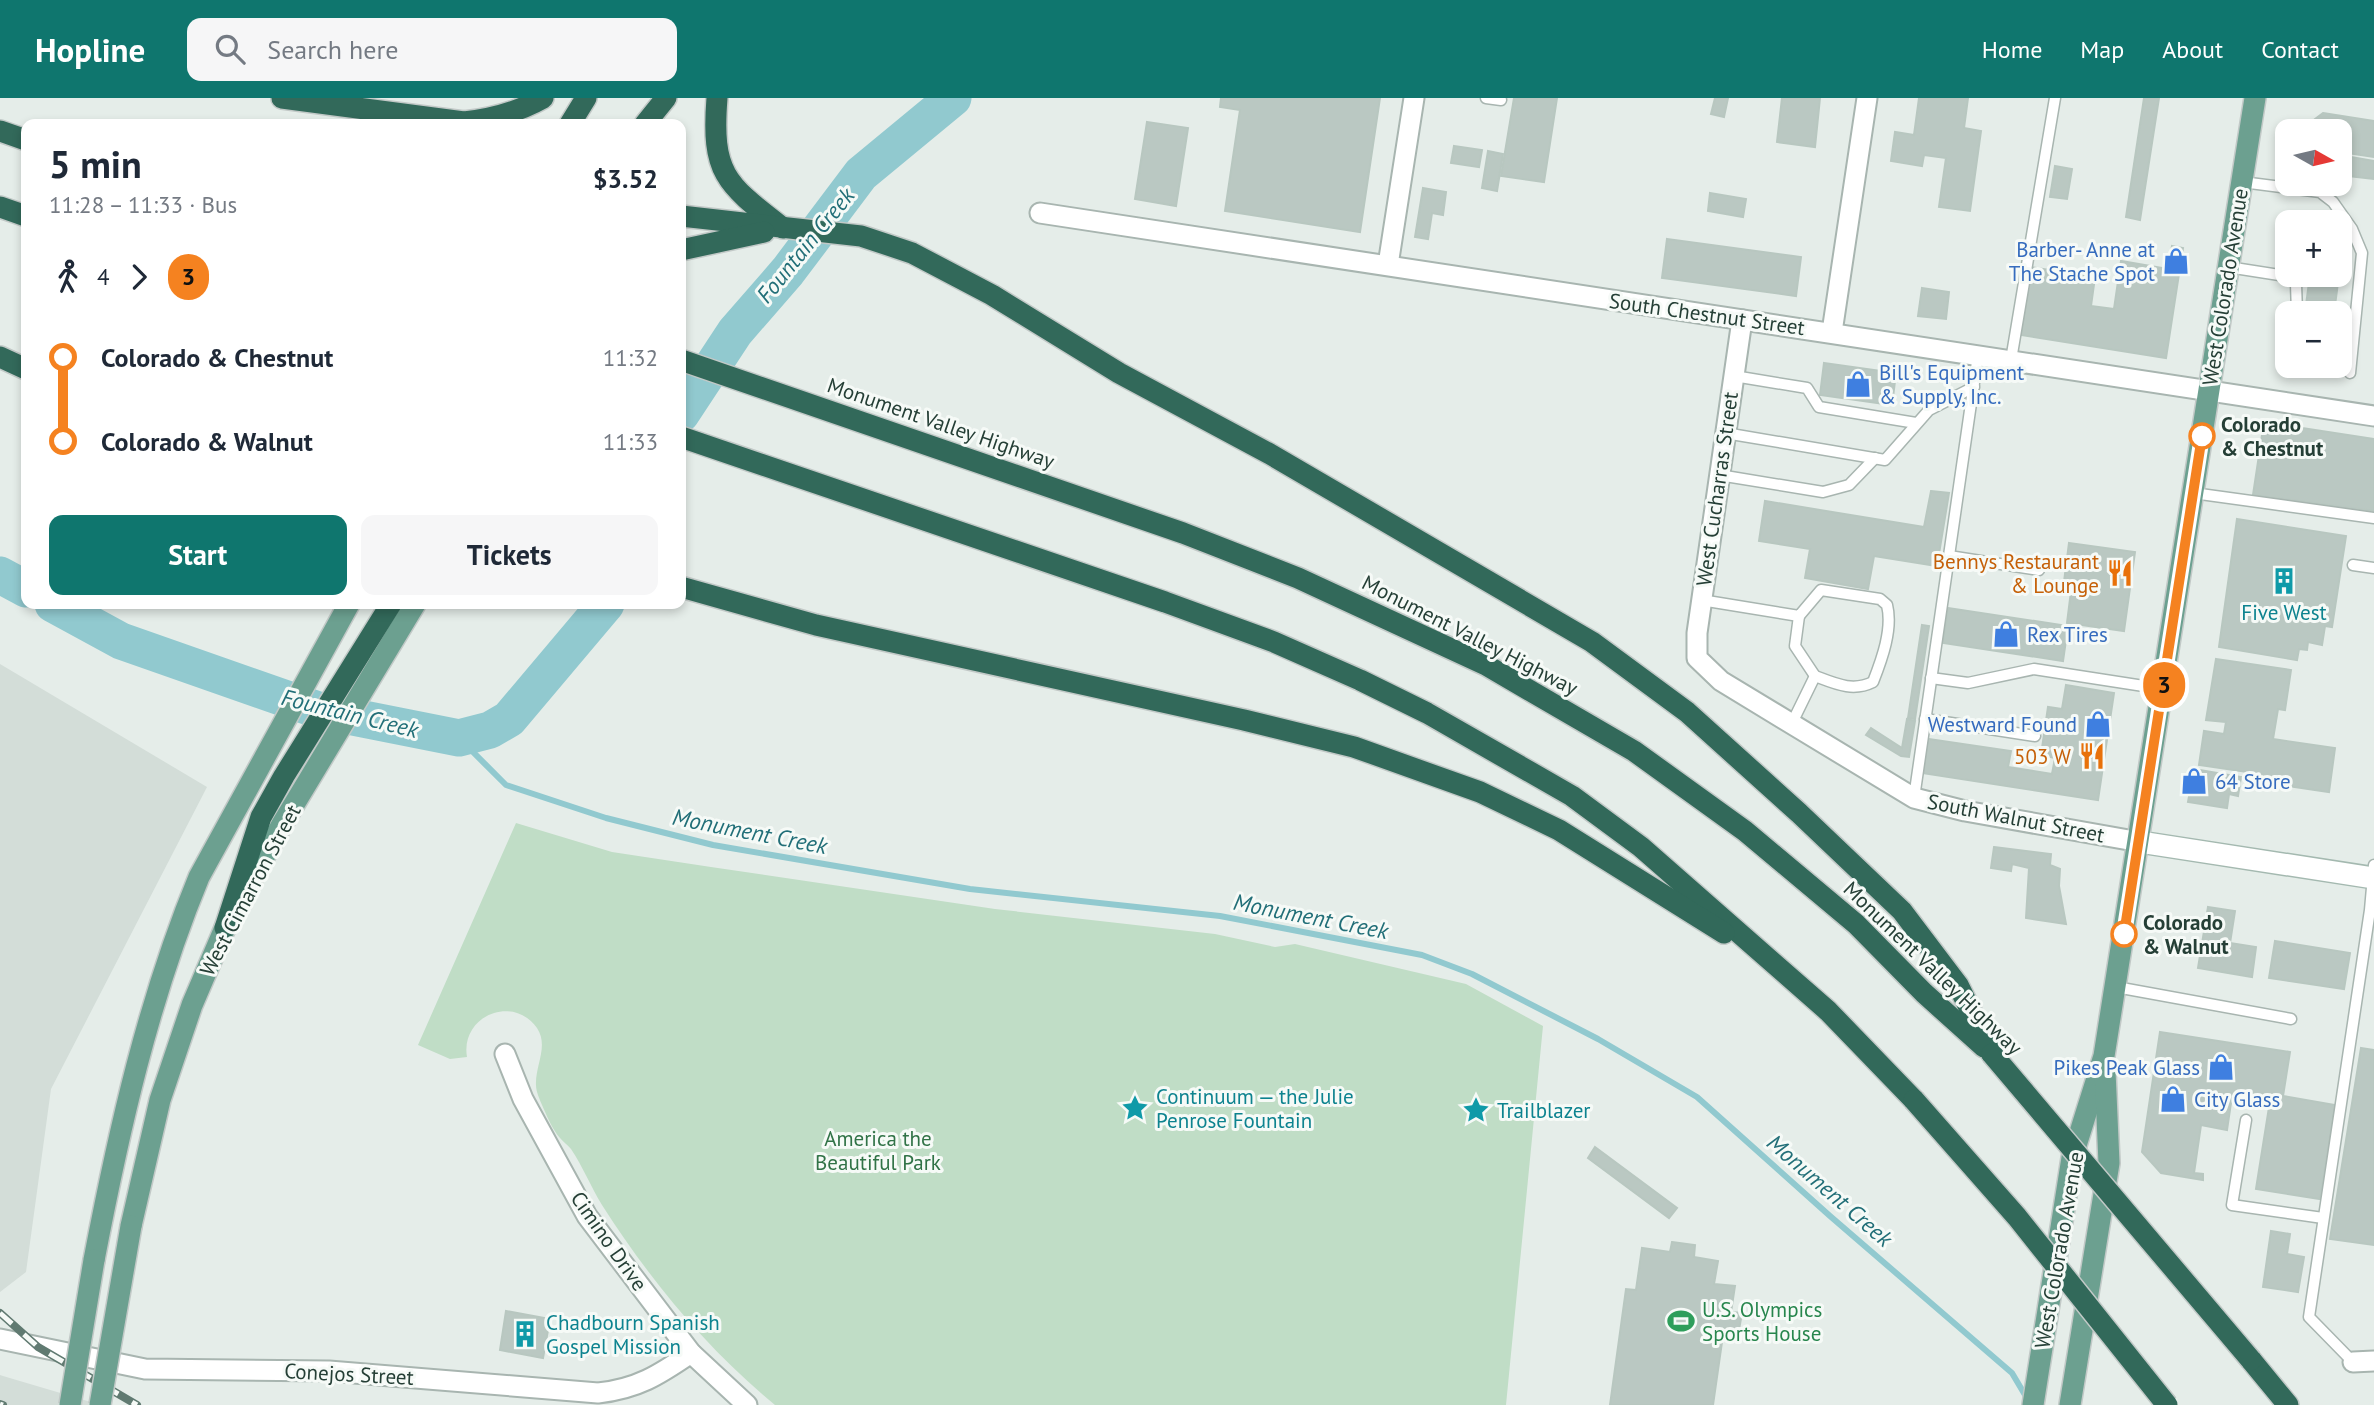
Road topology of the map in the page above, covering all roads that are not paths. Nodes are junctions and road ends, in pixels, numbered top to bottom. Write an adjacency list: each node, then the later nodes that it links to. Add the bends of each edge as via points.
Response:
1 (543, 98): 14 (highway)
2 (586, 98): 15 (highway)
3 (666, 98): 16 (highway)
4 (717, 98): 24 (highway, via 714,134 723,171 741,195)
5 (1414, 98): 27 (street)
6 (1486, 98): 11 (lane)
7 (1867, 98): 31 (street)
8 (2055, 98): 35 (lane)
9 (2255, 98): 19 (main road, West Colorado Avenue)
10 (290, 99): 12 (highway); 13 (highway)
11 (1500, 100)
12 (348, 119)
13 (441, 119)
14 (493, 119)
15 (573, 119)
16 (649, 119)
17 (0, 131): 18 (highway)
18 (21, 138)
19 (2242, 182): 28 (main road, West Colorado Avenue); 32 (lane, via 2320,192 2352,229 2362,253)
20 (0, 207): 22 (highway)
21 (1040, 213): 27 (street, South Chestnut Street)
22 (21, 214)
23 (686, 217): 24 (highway)
24 (748, 224): 25 (highway); 25 (highway); 26 (highway)
25 (783, 228): 74 (highway, via 861,236 912,253 1592,642 1687,712 1902,911 1958,985)
26 (686, 248)
27 (1388, 265): 30 (street, South Chestnut Street)
28 (2228, 267): 29 (lane, via 2292,277); 40 (main road, West Colorado Avenue)
29 (2297, 301)
30 (1742, 320): 31 (street, South Chestnut Street); 38 (street, West Cucharras Street)
31 (1832, 332): 33 (street, South Chestnut Street)
32 (2352, 353)
33 (1978, 355): 35 (street, South Chestnut Street); 39 (lane)
34 (0, 357): 37 (highway)
35 (2011, 359): 40 (street, South Chestnut Street)
36 (686, 362): 74 (highway, Monument Valley Highway, via 1183,533 1298,578 1486,665 1634,751 1745,831 1856,925)
37 (21, 367)
38 (1734, 376): 42 (lane, via 1807,388 1819,407); 43 (street, West Cucharras Street)
39 (1973, 387): 42 (lane, via 1929,410); 49 (lane)
40 (2209, 391): 41 (street, South Chestnut Street); 47 (main road, West Colorado Avenue)
41 (2374, 416)
42 (1916, 423): 45 (lane, via 1885,460)
43 (1725, 433): 45 (lane); 46 (street, West Cucharras Street)
44 (686, 439): 70 (highway, via 1165,602 1360,680 1572,796 1641,847)
45 (1875, 458): 46 (lane, via 1849,485 1823,492)
46 (1719, 475): 54 (street, West Cucharras Street)
47 (2193, 493): 48 (lane); 62 (main road, West Colorado Avenue)
48 (2374, 518)
49 (1949, 556): 52 (lane); 61 (lane)
50 (2353, 565): 51 (lane)
51 (2374, 568)
52 (2039, 570)
53 (688, 590): 70 (highway, via 816,625 1244,720 1387,758 1480,792 1559,830)
54 (1701, 600): 58 (lane); 59 (street, West Cucharras Street)
55 (346, 609): 82 (main road, West Cimarron Street, bridge, via 199,877 171,947 127,1103)
56 (388, 609): 69 (highway, via 261,817)
57 (412, 609): 69 (main road, West Cimarron Street)
58 (1799, 616): 60 (lane, via 1796,646); 60 (lane, via 1821,590 1880,599 1887,605 1887,631 1873,682 1862,687 1843,686)
59 (1698, 658): 64 (street, South Walnut Street, via 1721,681)
60 (1815, 676): 64 (lane)
61 (1931, 678): 62 (lane, via 1968,683 2034,668); 63 (lane)
62 (2163, 689): 67 (main road, West Colorado Avenue)
63 (1925, 719): 65 (lane); 66 (lane)
64 (1792, 723): 66 (street, South Walnut Street)
65 (2035, 736)
66 (1914, 798): 67 (street, South Walnut Street)
67 (2140, 842): 68 (main road, South Walnut Street); 71 (main road, West Colorado Avenue)
68 (2373, 873): 77 (lane)
69 (225, 928): 83 (main road, West Cimarron Street, bridge, via 192,1005 160,1100 131,1226)
70 (1782, 969): 87 (highway, bridge, via 1914,1100 2017,1217)
71 (2116, 987): 72 (lane); 75 (main road, West Colorado Avenue)
72 (2291, 1019)
73 (505, 1054): 79 (street, Cimino Drive, via 523,1099 587,1216)
74 (1992, 1054): 88 (highway, Monument Valley Highway, bridge)
75 (2104, 1056): 85 (main road, West Colorado Avenue, via 2072,1158); 86 (main road, West Colorado Avenue, via 2109,1163)
76 (2246, 1120): 77 (lane, via 2232,1205)
77 (2323, 1218): 81 (lane, via 2309,1317)
78 (0, 1339): 79 (street, Conejos Street, via 145,1369 329,1371 598,1393 642,1383)
79 (691, 1353): 84 (street, Cimino Drive)
80 (2374, 1361): 81 (street)
81 (2353, 1362)
82 (70, 1405)
83 (100, 1405)
84 (747, 1405)
85 (2033, 1405)
86 (2070, 1405)
87 (2167, 1405)
88 (2288, 1405)

